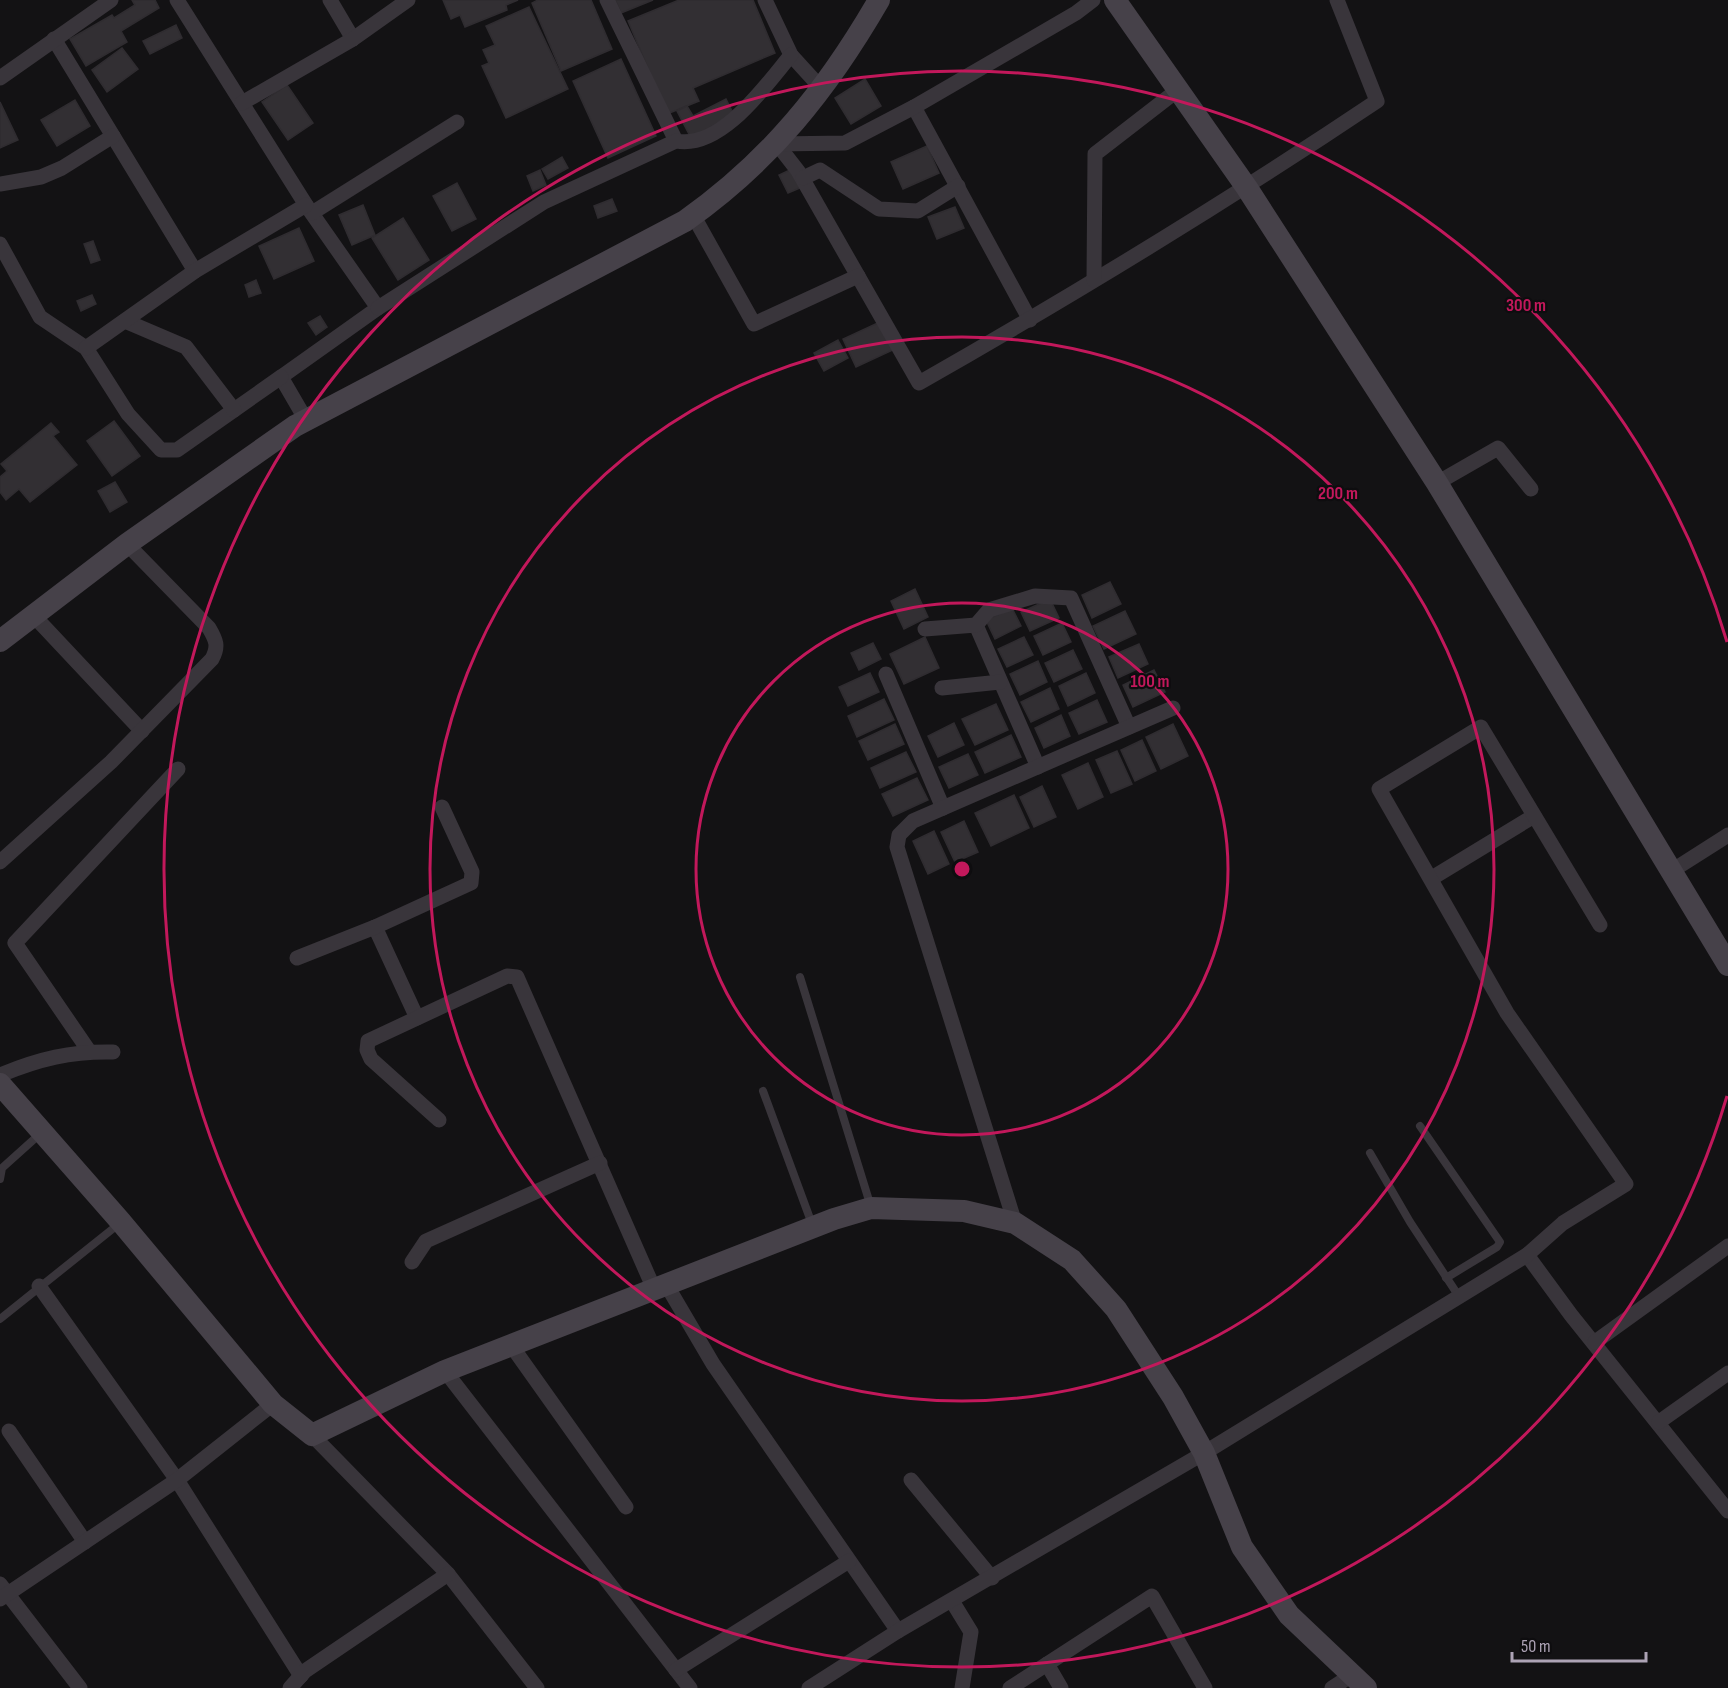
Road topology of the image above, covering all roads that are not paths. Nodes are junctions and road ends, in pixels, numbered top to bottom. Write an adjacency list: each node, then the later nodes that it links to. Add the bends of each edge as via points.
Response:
1 (111, 0): 11 (street)
2 (177, 0): 17 (street)
3 (330, 0): 12 (street)
4 (408, 0): 12 (street)
5 (607, 0): 21 (street)
6 (765, 0): 13 (street)
7 (879, 0): 15 (street)
8 (1093, 0): 18 (street)
9 (1115, 0): 16 (street)
10 (1337, 0): 26 (street, via 1377,101)
11 (54, 39): 14 (street); 20 (street)
12 (353, 39): 17 (street)
13 (791, 55): 15 (street); 21 (street, via 745,111 707,136 688,143)
14 (0, 78)
15 (822, 89): 22 (street)
16 (1179, 89): 26 (street); 32 (street, via 1095,154)
17 (242, 103): 27 (street)
18 (914, 107): 22 (street, via 845,143); 25 (street)
19 (458, 122): 27 (street)
20 (113, 136): 24 (street, via 41,177); 30 (street)
21 (676, 141): 33 (street, via 544,202)
22 (777, 144): 23 (street); 28 (street, via 732,187)
23 (803, 178): 25 (street, via 820,170 879,209 918,211); 31 (street)
24 (0, 184)
25 (958, 186): 34 (street)
26 (1247, 188): 32 (street); 40 (street)
27 (309, 209): 30 (street); 33 (street)
28 (693, 215): 31 (street, via 754,324); 39 (street)
29 (0, 244): 36 (street, via 40,317)
30 (195, 271): 35 (street)
31 (858, 276): 34 (street, via 919,383)
32 (1094, 280): 34 (street)
33 (378, 308): 37 (street)
34 (1030, 320)
35 (124, 321): 36 (street); 38 (street, via 186,347)
36 (86, 348): 38 (street, via 128,414 161,450 177,450)
37 (280, 377): 38 (street); 39 (street)
38 (234, 410)
39 (306, 420): 42 (street)
40 (1437, 483): 41 (street, via 1498,448); 60 (street)
41 (1531, 489)
42 (127, 544): 43 (street); 52 (street, via 217,641 212,660)
43 (34, 616): 46 (street); 52 (street)
44 (976, 626): 45 (street); 48 (street); 51 (street, via 989,610 1035,596 1071,598)
45 (925, 630)
46 (0, 641)
47 (886, 674): 56 (street)
48 (1000, 682): 49 (street); 53 (street)
49 (942, 688)
50 (1173, 708): 51 (street)
51 (1129, 728): 53 (street)
52 (142, 731): 59 (street)
53 (1038, 767): 56 (street)
54 (178, 769): 68 (street, via 15,944)
55 (442, 807): 63 (street, via 472,872 471,883)
56 (943, 808): 81 (street, via 913,821 899,835 897,847)
57 (1534, 816): 61 (street); 61 (street, via 1480,727 1379,789); 62 (street)
58 (1728, 835): 60 (street)
59 (0, 862)
60 (1670, 872): 65 (street)
61 (1432, 878): 84 (street, via 1507,1013 1626,1184 1563,1223)
62 (1600, 925)
63 (375, 927): 64 (street); 67 (street)
64 (297, 958)
65 (1728, 965)
66 (800, 977): 79 (lane)
67 (417, 1018): 73 (street, via 368,1041 367,1050 371,1059); 77 (street, via 507,976 518,977)
68 (89, 1051): 69 (street); 70 (street, via 34,1061)
69 (113, 1052)
70 (0, 1075)
71 (0, 1084): 75 (street)
72 (763, 1091): 82 (lane)
73 (439, 1120)
74 (1420, 1126): 86 (lane, via 1500,1242)
75 (43, 1132): 78 (lane, via 2,1168); 80 (street)
76 (1370, 1153): 86 (lane)
77 (600, 1163): 85 (street, via 426,1241); 88 (street)
78 (0, 1179)
79 (871, 1208): 81 (street, via 964,1211); 82 (street)
80 (121, 1222): 87 (lane); 95 (street)
81 (1015, 1223): 99 (street, via 1072,1260 1116,1309)
82 (813, 1226): 88 (street)
83 (1728, 1246): 91 (street)
84 (1527, 1255): 89 (street); 91 (street)
85 (412, 1262)
86 (1446, 1278): 89 (lane)
87 (39, 1286): 90 (lane); 100 (street)
88 (660, 1287): 92 (street); 105 (street)
89 (1458, 1295): 99 (street)
90 (0, 1319)
91 (1595, 1342): 96 (street)
92 (511, 1345): 93 (street); 103 (street)
93 (445, 1371): 98 (street); 112 (street)
94 (1728, 1373): 96 (street)
95 (273, 1404): 98 (street); 100 (street)
96 (1659, 1422): 102 (street)
97 (9, 1431): 104 (street)
98 (312, 1435): 106 (street)
99 (1204, 1453): 107 (street); 114 (street, via 1242,1547 1289,1615)
100 (177, 1480): 104 (street); 113 (street)
101 (911, 1480): 107 (street)
102 (1725, 1502)
103 (626, 1507)
104 (85, 1542): 108 (street)
105 (849, 1561): 110 (street); 112 (street)
106 (448, 1574): 113 (street); 117 (street)
107 (992, 1578): 109 (street)
108 (2, 1593): 115 (street)
109 (952, 1601): 110 (street); 120 (street, via 971,1632)
110 (898, 1631): 119 (street)
111 (1047, 1664): 121 (street); 122 (street); 123 (street, via 1152,1596)
112 (676, 1670): 118 (street)
113 (301, 1676): 116 (street)
114 (1359, 1681): 124 (street)
115 (80, 1688)
116 (290, 1688)
117 (537, 1688)
118 (690, 1688)
119 (809, 1688)
120 (962, 1688)
121 (1010, 1688)
122 (1061, 1688)
123 (1206, 1688)
124 (1332, 1688)

